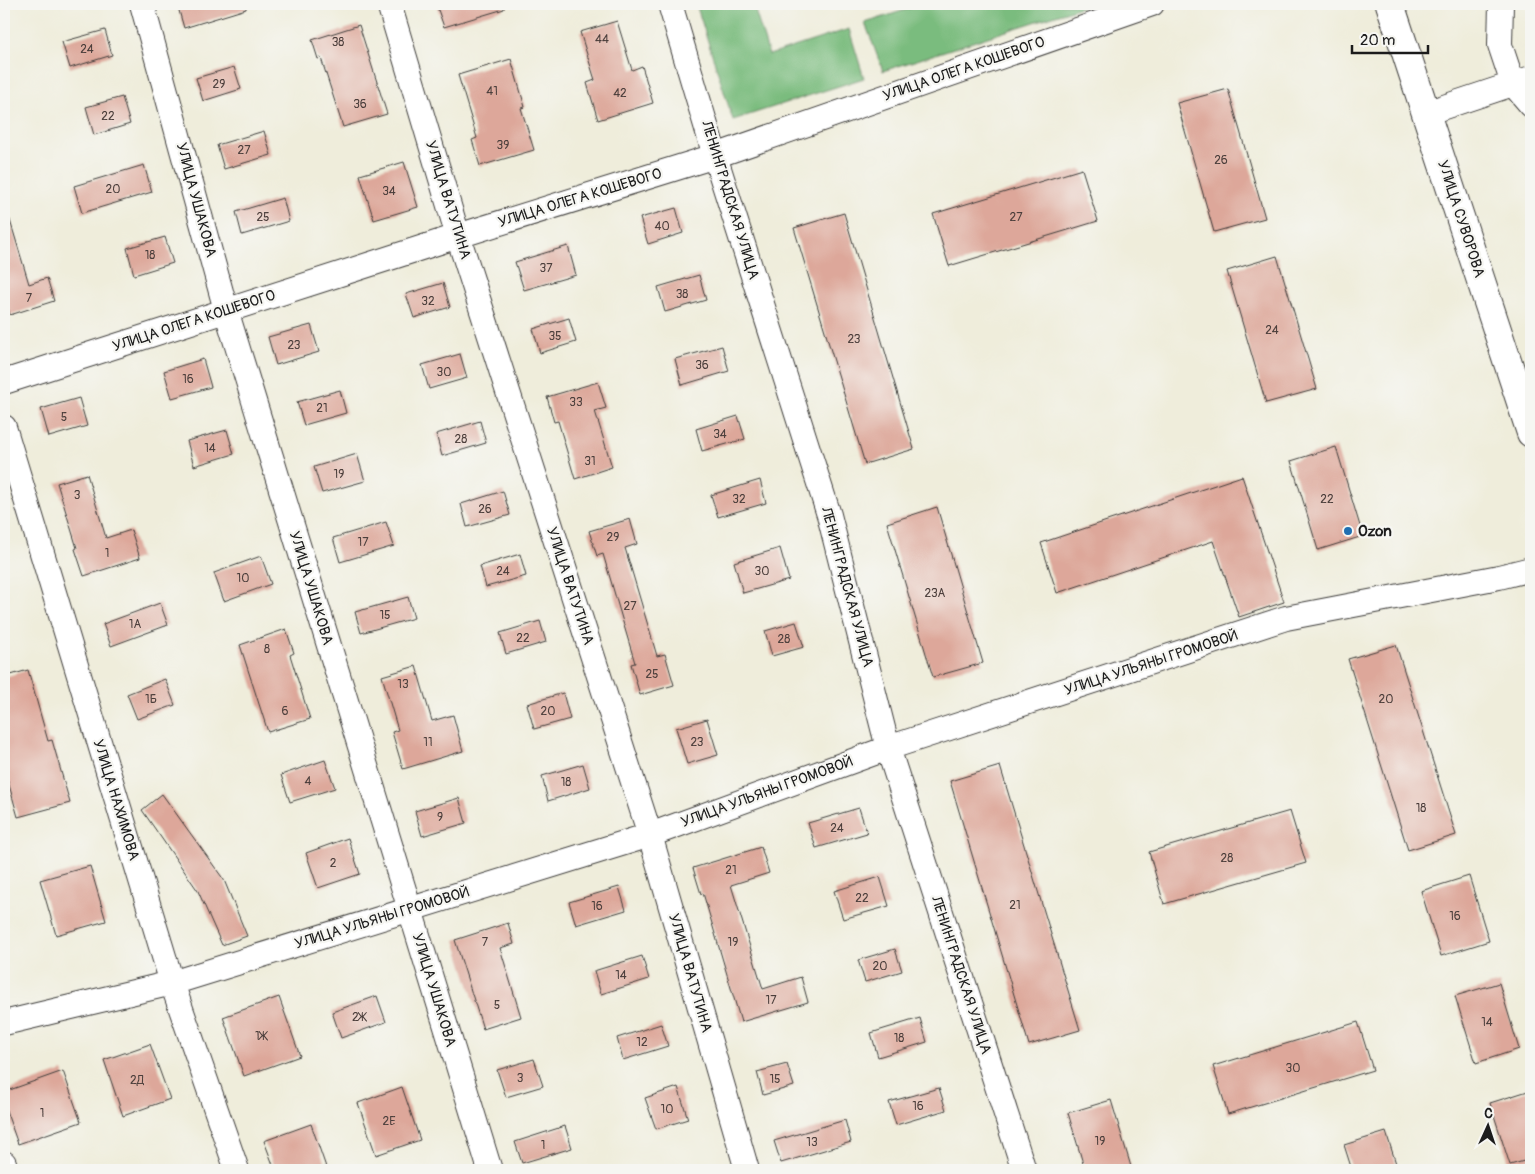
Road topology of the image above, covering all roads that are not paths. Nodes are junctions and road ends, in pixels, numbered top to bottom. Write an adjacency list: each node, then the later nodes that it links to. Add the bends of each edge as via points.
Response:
1 (142, 4): 12 (street, УЛИЦА УШАКОВА)
2 (389, 4): 11 (street, УЛИЦА ВАТУТИНА)
3 (670, 4): 10 (street, ЛЕНИНГРАДСКАЯ УЛИЦА)
4 (1152, 4): 10 (street, УЛИЦА ОЛЕГА КОШЕВОГО)
5 (1390, 4): 9 (main road, УЛИЦА СУВОРОВА)
6 (1501, 4): 7 (street, via 1500,45)
7 (1522, 81): 8 (street); 9 (street)
8 (1531, 105)
9 (1426, 113): 15 (main road, УЛИЦА СУВОРОВА)
10 (715, 156): 11 (street, УЛИЦА ОЛЕГА КОШЕВОГО); 17 (street, ЛЕНИНГРАДСКАЯ УЛИЦА, via 829,515)
11 (458, 236): 12 (street, УЛИЦА ОЛЕГА КОШЕВОГО); 18 (street, УЛИЦА ВАТУТИНА)
12 (226, 310): 13 (street, УЛИЦА ОЛЕГА КОШЕВОГО); 19 (street, УЛИЦА УШАКОВА)
13 (4, 382)
14 (4, 427): 20 (street, УЛИЦА НАХИМОВА)
15 (1531, 433)
16 (1531, 569): 17 (street, УЛИЦА УЛЬЯНЫ ГРОМОВОЙ, via 1499,578 1286,618)
17 (888, 748): 18 (street, УЛИЦА УЛЬЯНЫ ГРОМОВОЙ); 27 (street, ЛЕНИНГРАДСКАЯ УЛИЦА)
18 (650, 835): 19 (street, УЛИЦА УЛЬЯНЫ ГРОМОВОЙ); 26 (street, УЛИЦА ВАТУТИНА)
19 (410, 910): 20 (street, УЛИЦА УЛЬЯНЫ ГРОМОВОЙ); 25 (street, УЛИЦА УШАКОВА)
20 (172, 983): 21 (street, УЛИЦА УЛЬЯНЫ ГРОМОВОЙ); 24 (street, УЛИЦА НАХИМОВА)
21 (4, 1022)
22 (4, 1163): 23 (street)
23 (6, 1170)
24 (236, 1170)
25 (490, 1170)
26 (747, 1170)
27 (1024, 1170)

